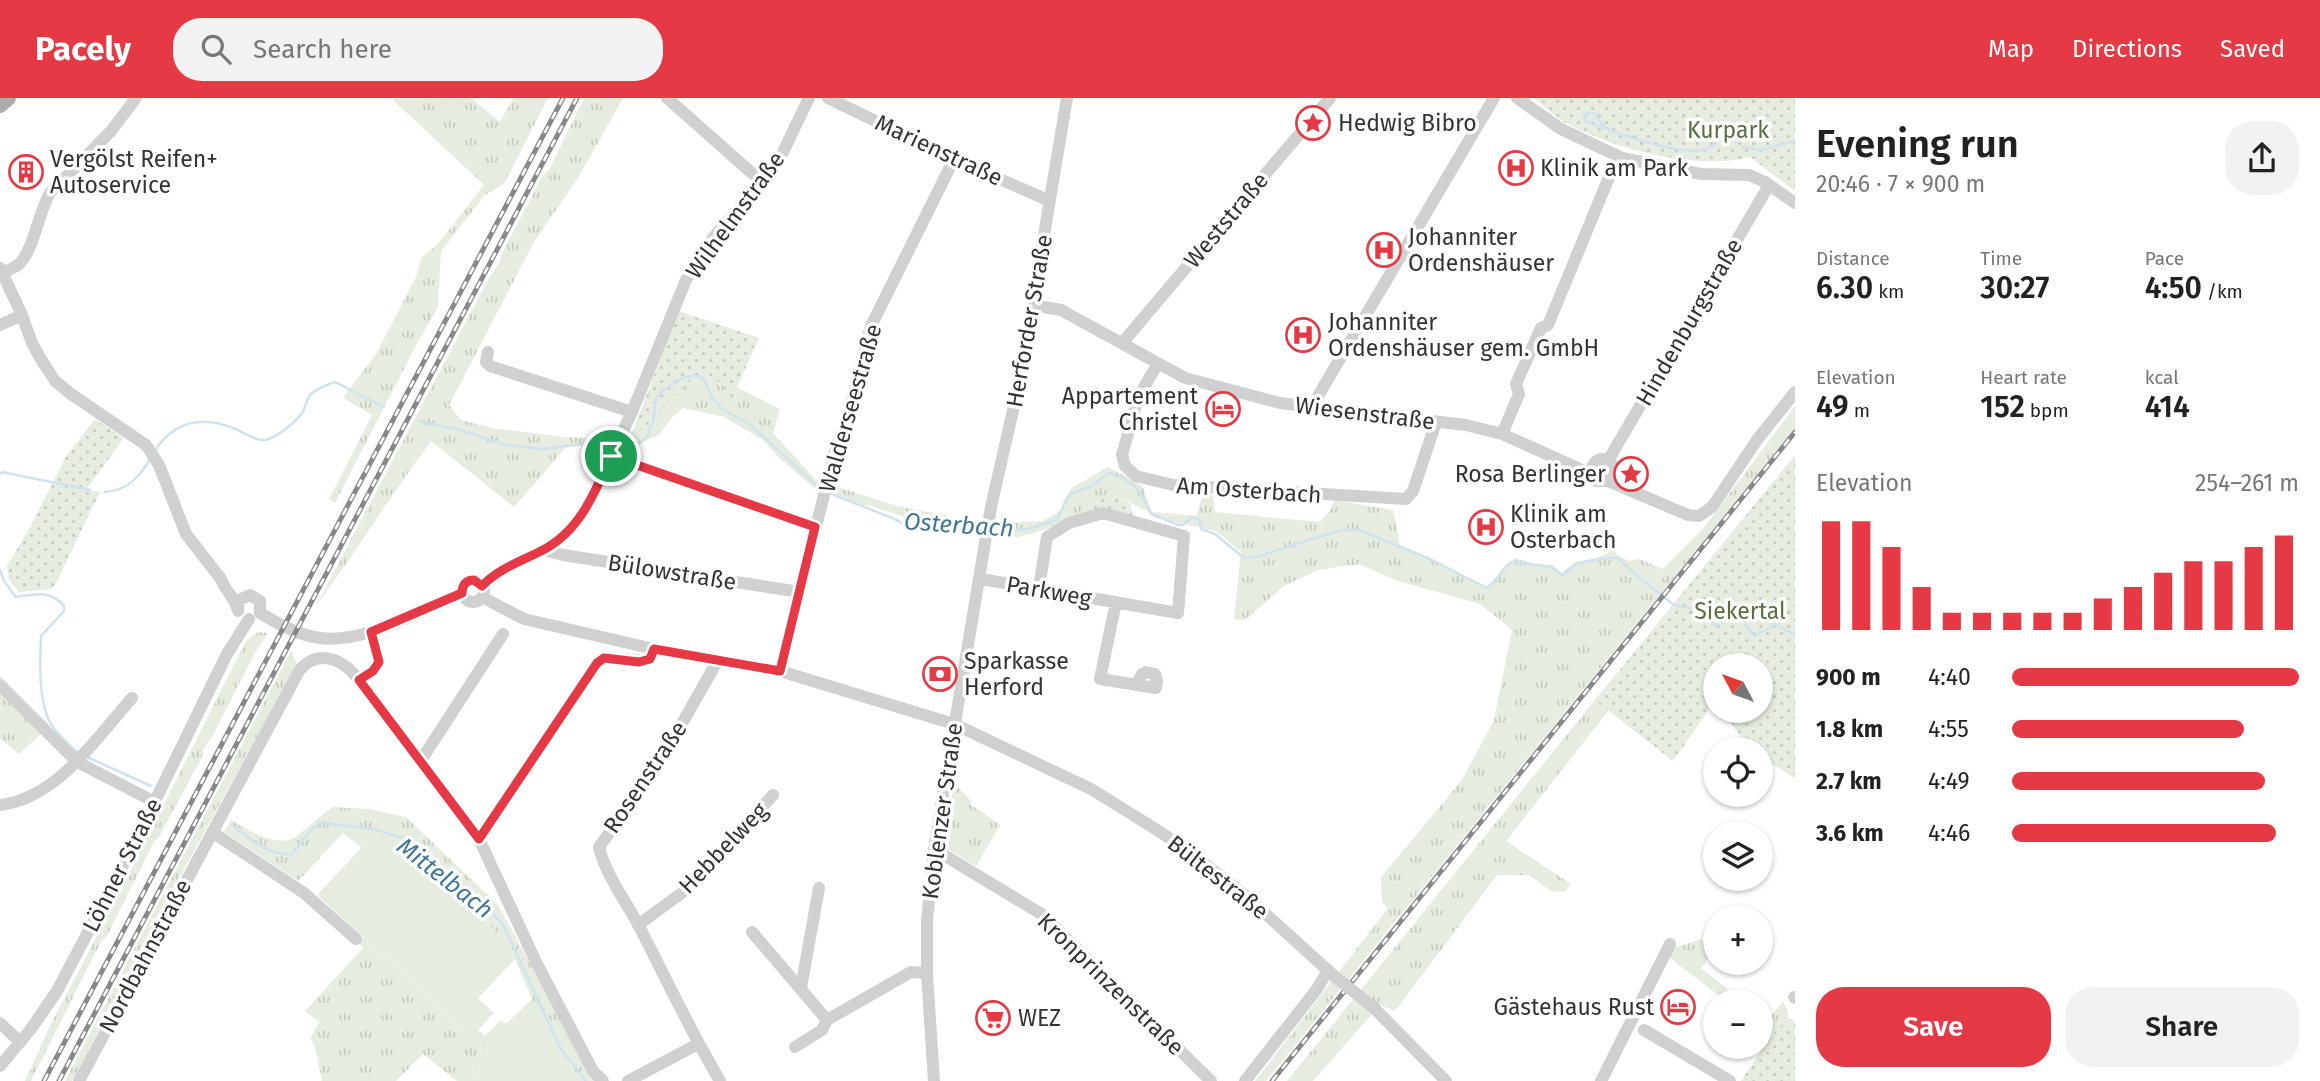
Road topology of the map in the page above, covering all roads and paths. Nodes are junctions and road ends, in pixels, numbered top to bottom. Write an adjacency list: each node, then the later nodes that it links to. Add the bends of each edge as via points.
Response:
1 (8, 98): 10 (main road)
2 (136, 98): 17 (street, via 111,131 50,193 26,254 18,264)
3 (667, 98): 13 (street)
4 (809, 98): 13 (street, Wilhelmstraße, via 783,152)
5 (828, 98): 11 (street, Marienstraße)
6 (1068, 98): 15 (street, Herforder Straße)
7 (1494, 98): 25 (street)
8 (1517, 98): 14 (street, via 1561,129 1622,158 1701,174 1749,175)
9 (1326, 99): 21 (street, Weststraße)
10 (0, 105)
11 (954, 159): 15 (street, Marienstraße); 33 (street, Walderseestraße, via 871,327)
12 (1612, 170): 28 (street, via 1548,325 1541,327 1516,384 1519,394)
13 (762, 182): 26 (street, Wilhelmstraße, via 713,238 686,280)
14 (1767, 183): 16 (street); 30 (street, Hindenburgstraße)
15 (1050, 201): 18 (street, Herforder Straße)
16 (1795, 203)
17 (2, 270): 19 (street)
18 (1032, 304): 21 (street, Wiesenstraße, via 1061,310); 34 (street, Herforder Straße)
19 (22, 315): 20 (street); 36 (street, via 32,343 55,381 146,445 186,534)
20 (0, 325)
21 (1122, 342): 23 (street, Wiesenstraße)
22 (488, 352): 26 (street, via 490,366)
23 (1158, 363): 25 (street, Wiesenstraße, via 1185,378); 27 (street, Am Osterbach, via 1138,398 1122,455 1125,466 1136,476 1172,485 1406,499 1413,491)
24 (1795, 392): 32 (street, Wiesenstraße, via 1712,507 1699,516)
25 (1313, 408): 27 (street, Wiesenstraße)
26 (629, 417): 29 (street, Wilhelmstraße)
27 (1436, 422): 28 (street, Wiesenstraße)
28 (1502, 434): 31 (street, Wiesenstraße)
29 (613, 453): 33 (street); 35 (street, via 579,519)
30 (1609, 459): 31 (street, Hindenburgstraße, via 1595,461); 32 (street, Hindenburgstraße, via 1615,471)
31 (1591, 474): 32 (street, Wiesenstraße, via 1597,481)
32 (1608, 481)
33 (815, 527): 40 (street, Walderseestraße)
34 (986, 543): 37 (street, Koblenzer Straße)
35 (544, 550): 39 (street, via 500,571); 40 (street, Bülowstraße)
36 (221, 579): 41 (street); 43 (street)
37 (981, 579): 38 (street, Parkweg); 53 (street, Koblenzer Straße)
38 (1039, 588): 42 (street, Parkweg); 42 (street, Parkweg, via 1047,537 1069,523 1103,513 1184,536 1178,614)
39 (482, 592): 44 (street, Bültestraße, via 476,601 462,593); 46 (street, Bültestraße, via 524,619)
40 (800, 592): 48 (street, Walderseestraße)
41 (250, 595): 43 (street, via 242,597); 43 (street, via 260,601)
42 (1116, 602): 51 (street, Parkweg, via 1100,679)
43 (246, 614): 44 (street, via 314,637 341,639); 57 (street, Löhner Straße)
44 (371, 632): 49 (street, via 379,662)
45 (503, 634): 55 (street)
46 (654, 649): 47 (street, Bültestraße); 60 (street, via 650,659 639,662 604,658 597,663)
47 (718, 660): 48 (street, Bültestraße); 63 (street, Rosenstraße, via 655,771 598,847)
48 (780, 671): 53 (street, Bültestraße)
49 (359, 680): 55 (street); 59 (street, Nordbahnstraße, via 333,658 303,666)
50 (0, 685): 54 (street)
51 (1136, 685)
52 (132, 698): 54 (street)
53 (954, 724): 61 (street, Koblenzer Straße); 67 (street, Bültestraße, via 1091,789 1163,834 1246,896)
54 (80, 758): 57 (street); 58 (street, via 41,791)
55 (420, 762): 60 (street)
56 (774, 795): 63 (street, Hebbelweg, via 690,887)
57 (155, 802): 73 (street, Löhner Straße, via 57,991)
58 (0, 805)
59 (212, 832): 65 (street, via 304,893); 77 (street, Nordbahnstraße)
60 (479, 839): 78 (street, via 536,962 593,1071)
61 (934, 849): 68 (street, Koblenzer Straße); 82 (street, Kronprinzenstraße, via 1043,915)
62 (819, 888): 69 (street)
63 (638, 925): 74 (street, Rosenstraße)
64 (752, 932): 69 (street)
65 (356, 939)
66 (1670, 944): 85 (street)
67 (1331, 972): 83 (street); 84 (street, Bültestraße, bridge)
68 (927, 973): 70 (street, via 911,972); 81 (street, Koblenzer Straße)
69 (801, 988): 70 (street)
70 (827, 1020): 75 (street, via 822,1030)
71 (0, 1023): 73 (street)
72 (1644, 1030): 86 (street)
73 (20, 1042): 76 (street, Löhner Straße)
74 (698, 1044): 79 (street); 80 (street, Rosenstraße)
75 (795, 1047)
76 (0, 1066)
77 (79, 1081)
78 (603, 1081)
79 (628, 1081)
80 (720, 1081)
81 (934, 1081)
82 (1211, 1081)
83 (1245, 1081)
84 (1446, 1081)
85 (1601, 1081)
86 (1730, 1081)

